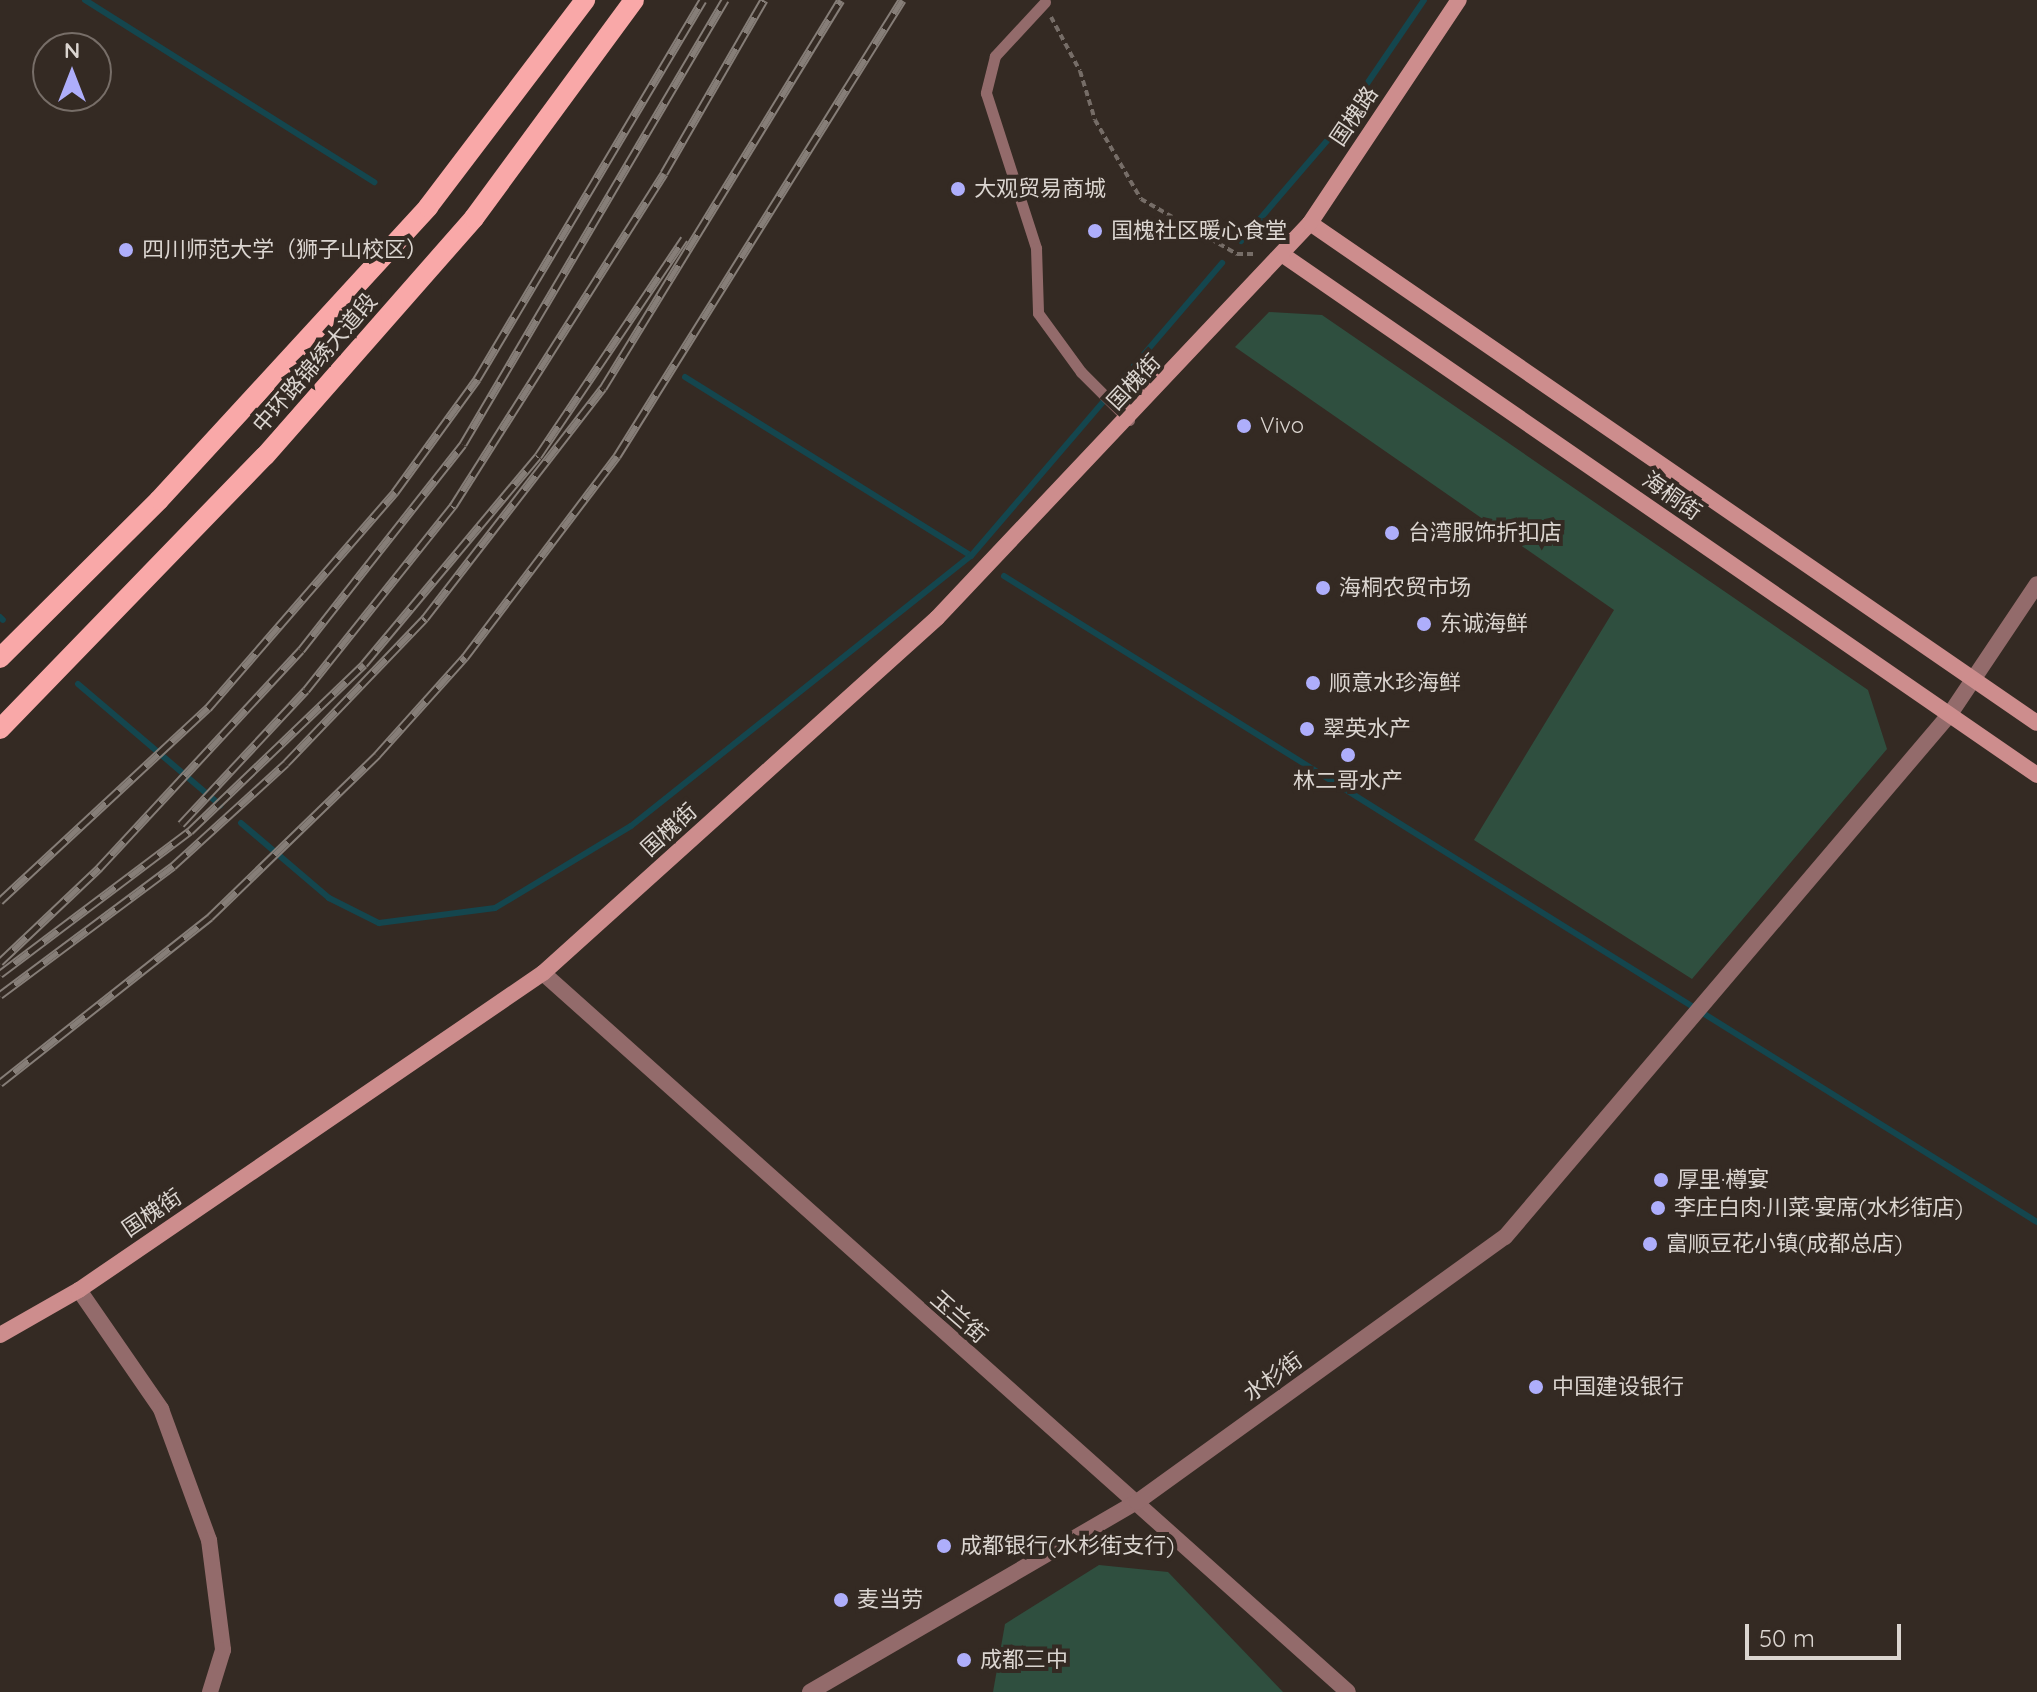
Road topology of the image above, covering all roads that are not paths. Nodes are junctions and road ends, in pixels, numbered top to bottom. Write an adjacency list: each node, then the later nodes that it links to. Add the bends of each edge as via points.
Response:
1 (585, 0): 9 (main road, 中环路锦绣大道段, via 428,207 159,500)
2 (634, 0): 13 (main road, 中环路锦绣大道段, via 464,230 265,456)
3 (1459, 0): 5 (street, 国槐路)
4 (1045, 2): 7 (lane, via 995,56 986,93 1036,248 1038,313)
5 (1310, 223): 6 (street, 国槐路); 10 (street, 海桐街)
6 (1283, 255): 7 (street, 国槐街); 11 (street, 海桐街)
7 (1129, 420): 15 (street, 国槐街, via 937,618)
8 (2037, 584): 10 (street, 水杉街)
9 (0, 658)
10 (1974, 679): 11 (street, 水杉街); 12 (street, 海桐街)
11 (1950, 714): 14 (street, 海桐街); 18 (street, 水杉街, via 1505,1237)
12 (2037, 723)
13 (0, 729)
14 (2037, 775)
15 (543, 973): 16 (street, 国槐街); 18 (street, 玉兰街)
16 (79, 1290): 17 (street, 国槐街); 19 (street, via 161,1409 209,1540 223,1650)
17 (0, 1335)
18 (1137, 1502): 20 (street, 水杉街); 21 (street, 玉兰街)
19 (210, 1692)
20 (810, 1692)
21 (1348, 1692)

